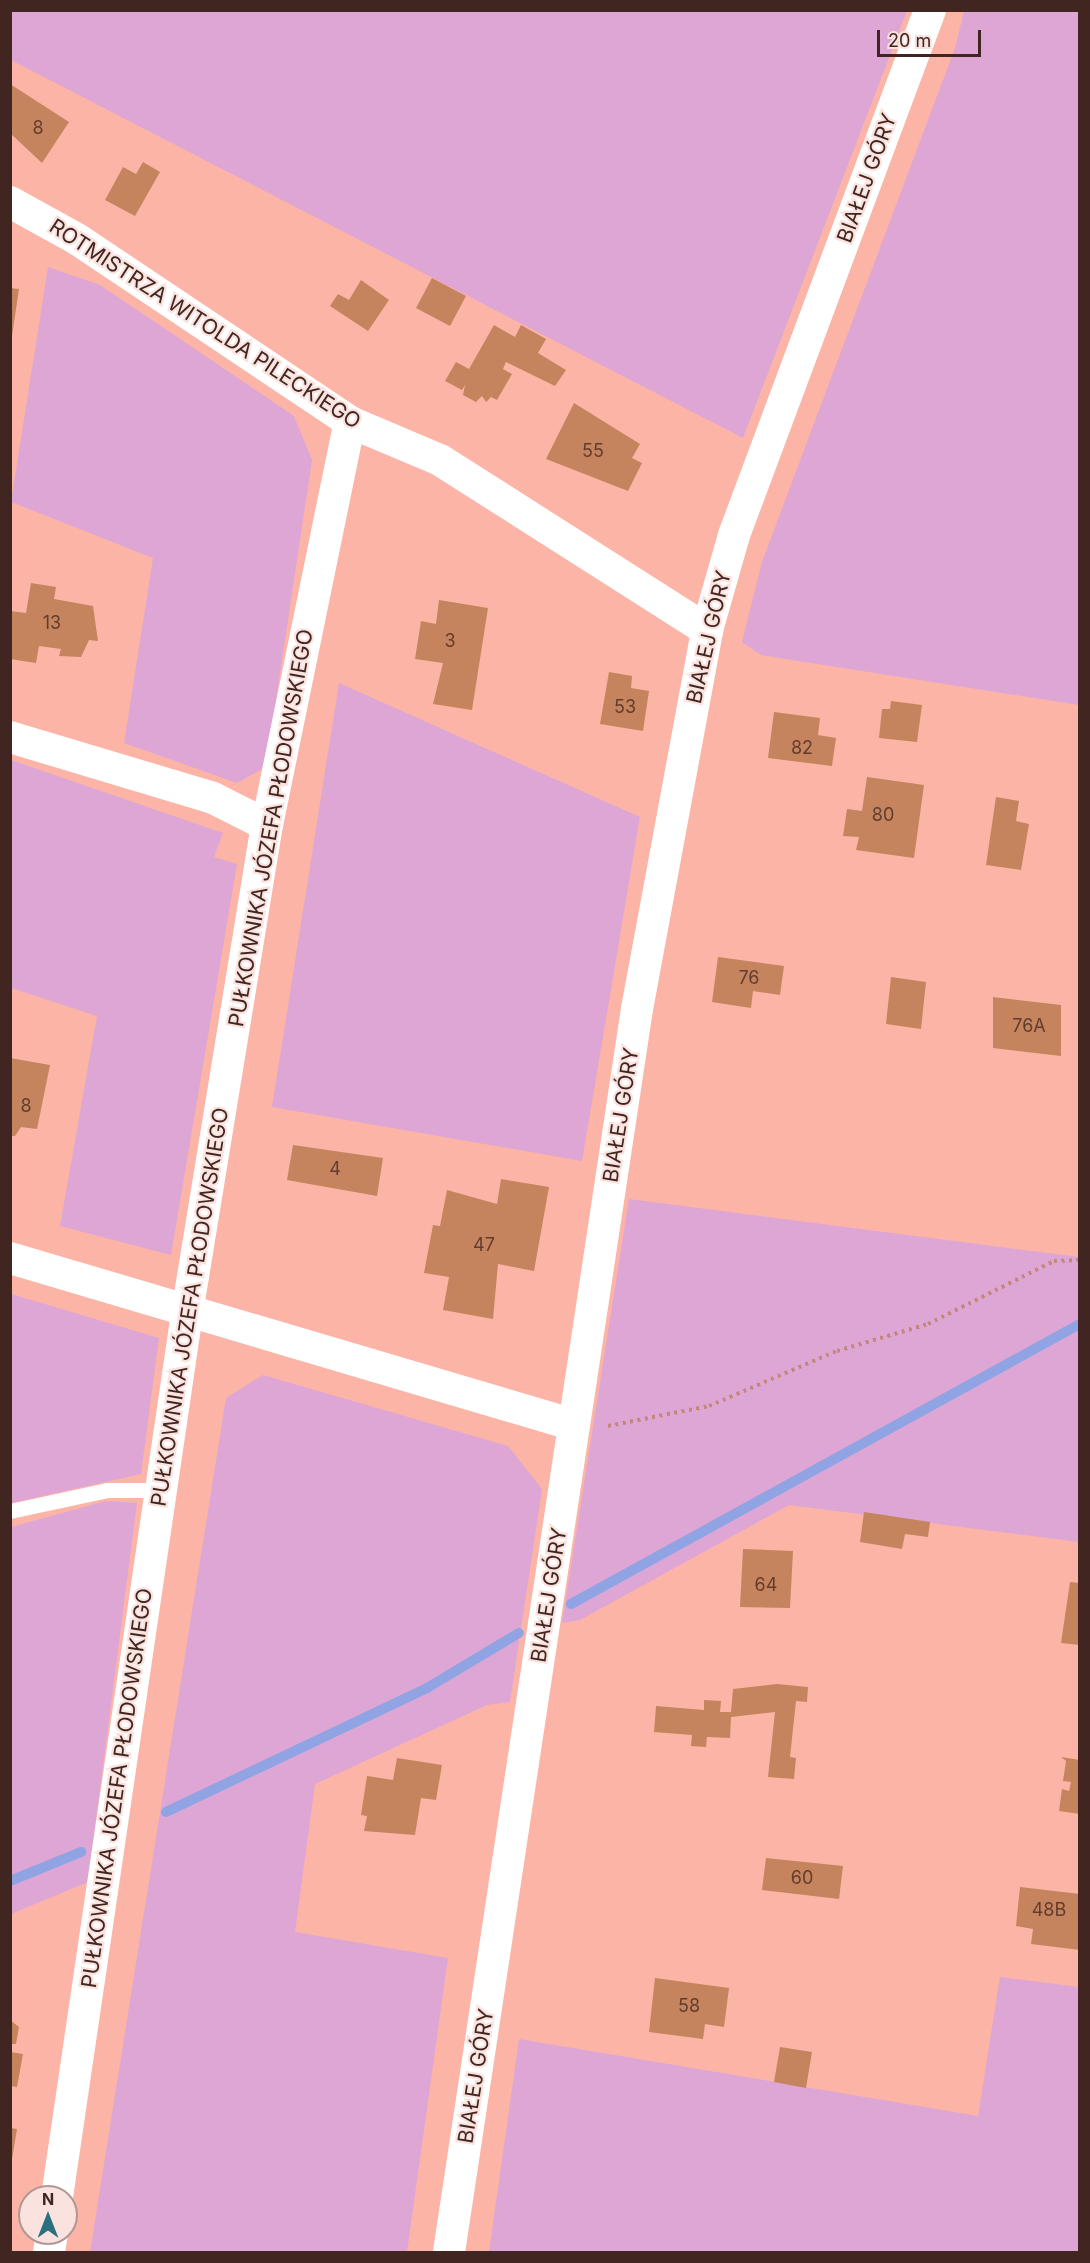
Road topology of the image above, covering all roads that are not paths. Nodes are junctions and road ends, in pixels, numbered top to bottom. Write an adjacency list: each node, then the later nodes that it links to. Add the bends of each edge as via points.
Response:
1 (930, 10): 4 (street, BIAŁEJ GÓRY, via 734,535)
2 (10, 202): 3 (street, ROTMISTRZA WITOLDA PILECKIEGO, via 77,238)
3 (350, 422): 4 (street, ROTMISTRZA WITOLDA PILECKIEGO, via 440,460); 6 (street, PUŁKOWNIKA JÓZEFA PŁODOWSKIEGO)
4 (707, 630): 9 (street, BIAŁEJ GÓRY, via 637,1009)
5 (10, 737): 6 (street, via 213,798)
6 (267, 825): 8 (street, PUŁKOWNIKA JÓZEFA PŁODOWSKIEGO)
7 (10, 1258): 8 (street)
8 (187, 1313): 9 (street); 10 (street, PUŁKOWNIKA JÓZEFA PŁODOWSKIEGO)
9 (574, 1425): 13 (street, BIAŁEJ GÓRY)
10 (161, 1490): 11 (lane, via 107,1490); 12 (street, PUŁKOWNIKA JÓZEFA PŁODOWSKIEGO)
11 (10, 1511)
12 (59, 2185)
13 (449, 2253)

